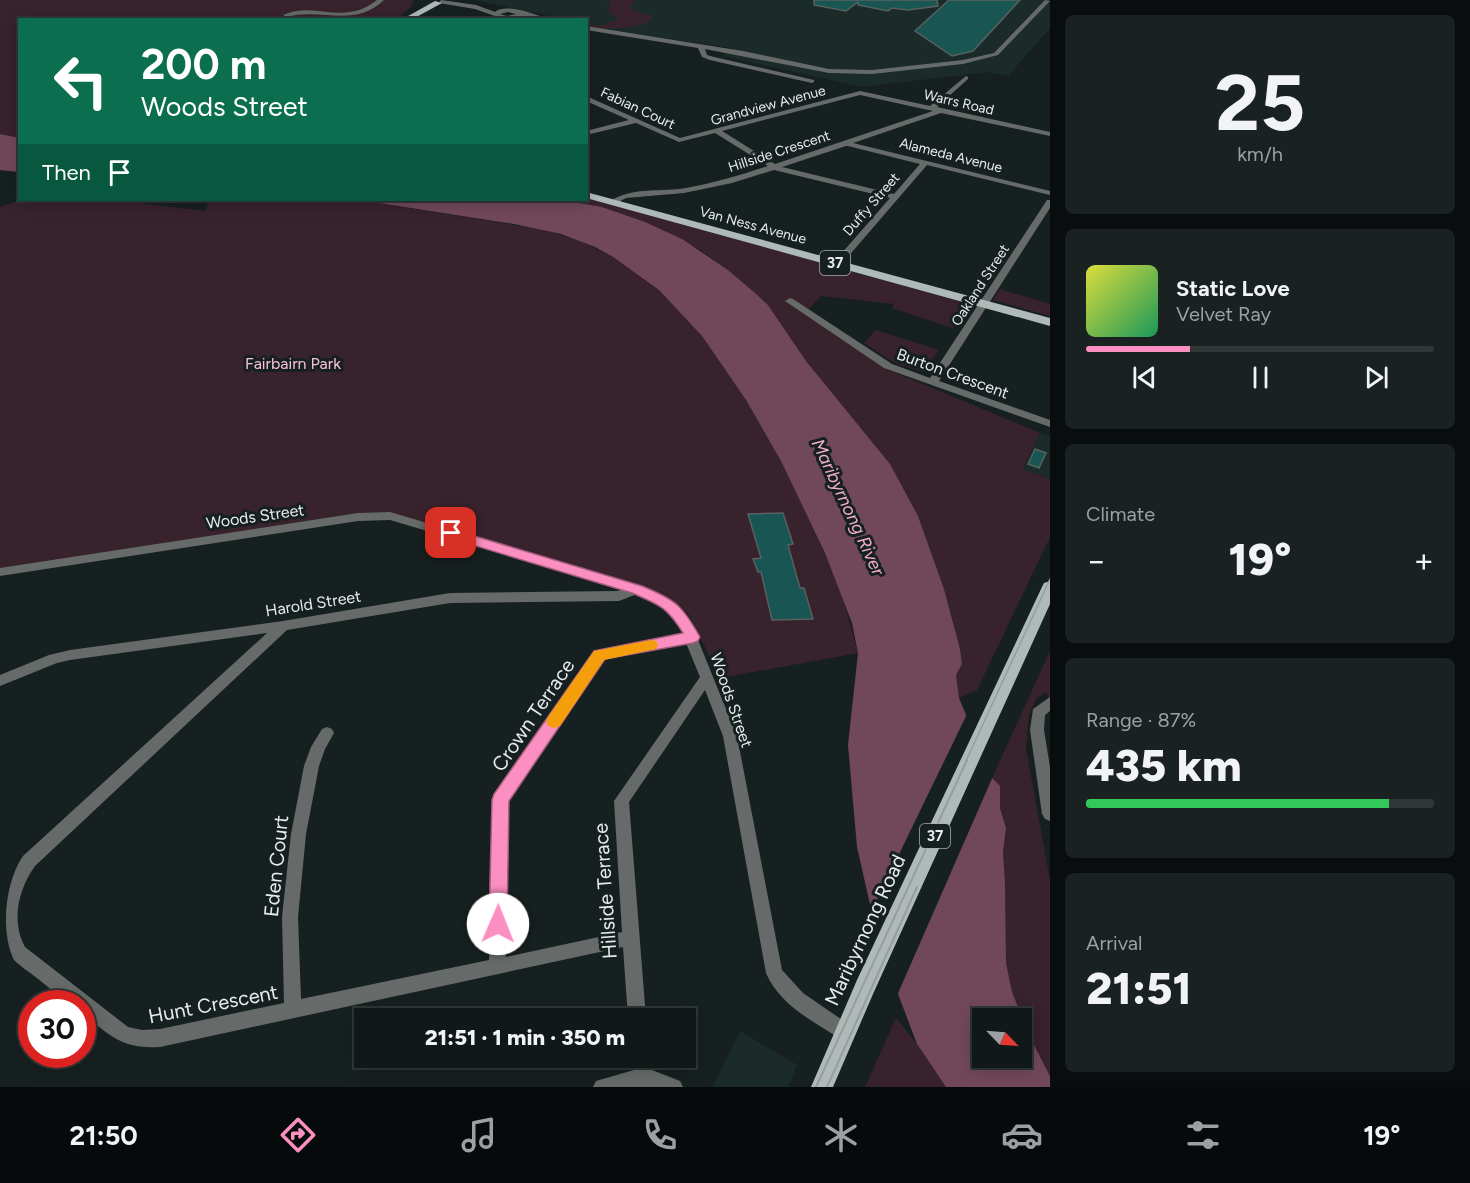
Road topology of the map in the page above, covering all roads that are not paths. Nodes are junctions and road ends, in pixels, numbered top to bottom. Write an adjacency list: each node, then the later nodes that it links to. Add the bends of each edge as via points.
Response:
1 (381, 0): 8 (street, via 360,13 312,7)
2 (460, 0): 9 (street)
3 (1048, 0): 15 (street, via 999,52 963,62 847,73)
4 (419, 2): 5 (main road); 10 (main road)
5 (442, 2): 9 (street); 11 (main road)
6 (1050, 8): 15 (street, via 1005,54 967,64 848,76)
7 (520, 13): 9 (street); 12 (street); 13 (street)
8 (286, 15)
9 (499, 15)
10 (401, 18)
11 (408, 18)
12 (512, 18)
13 (539, 18)
14 (588, 30): 15 (street)
15 (700, 48): 17 (street, via 704,56 712,59)
16 (966, 78): 20 (street)
17 (813, 81)
18 (864, 93): 20 (street, Warrs Road); 22 (street, Grandview Avenue)
19 (588, 99): 21 (street, Fabian Court)
20 (935, 109): 24 (street, Warrs Road); 26 (street, Hillside Crescent)
21 (635, 121): 23 (street); 25 (street, Fabian Court)
22 (717, 130): 25 (street, Grandview Avenue); 28 (street)
23 (588, 133)
24 (1050, 134)
25 (679, 140)
26 (847, 143): 27 (street, Alameda Avenue); 28 (street, Hillside Crescent)
27 (926, 162): 29 (street, Alameda Avenue); 31 (street, Duffy Street)
28 (780, 166): 31 (street); 33 (street, Hillside Crescent, via 725,183 639,195)
29 (1050, 192)
30 (588, 196): 33 (main road, Van Ness Avenue / 37)
31 (895, 197): 34 (street, Duffy Street)
32 (1050, 202): 36 (street, Oakland Street)
33 (618, 203): 34 (main road, Van Ness Avenue / 37)
34 (837, 264): 36 (main road, Van Ness Avenue / 37)
35 (790, 301): 38 (street, Burton Crescent, via 888,366)
36 (984, 304): 37 (main road, Van Ness Avenue / 37); 38 (street, Oakland Street)
37 (1050, 322)
38 (932, 383): 39 (street, Burton Crescent)
39 (1050, 424)
40 (0, 572): 41 (street, Woods Street, via 358,517 390,516)
41 (637, 589): 43 (street, Harold Street, via 619,596 450,598); 44 (street, Woods Street, via 675,609)
42 (1048, 595): 54 (main road, Maribyrnong Road / 37)
43 (283, 626): 46 (street, Harold Street, via 70,655); 53 (street, Hunt Crescent, via 22,868 14,887 9,931 19,953 132,1038 160,1038)
44 (693, 637): 45 (street, Woods Street); 51 (street, Crown Terrace, via 600,655 500,800)
45 (706, 678): 50 (street, Hillside Terrace, via 621,801); 54 (street, Woods Street, via 730,736 774,973 784,988)
46 (0, 681)
47 (1050, 703): 49 (street, via 1038,712 1037,730)
48 (327, 733): 53 (street, Eden Court, via 318,744 309,770 291,896)
49 (1050, 814)
50 (631, 938): 51 (street, Hunt Crescent); 52 (street, Hillside Terrace)
51 (497, 966): 53 (street, Hunt Crescent)
52 (636, 1008)
53 (293, 1009)
54 (845, 1032): 59 (main road, Maribyrnong Road / 37)
55 (642, 1068): 56 (street)
56 (644, 1077): 57 (street); 58 (street)
57 (602, 1087)
58 (674, 1087)
59 (822, 1087)

